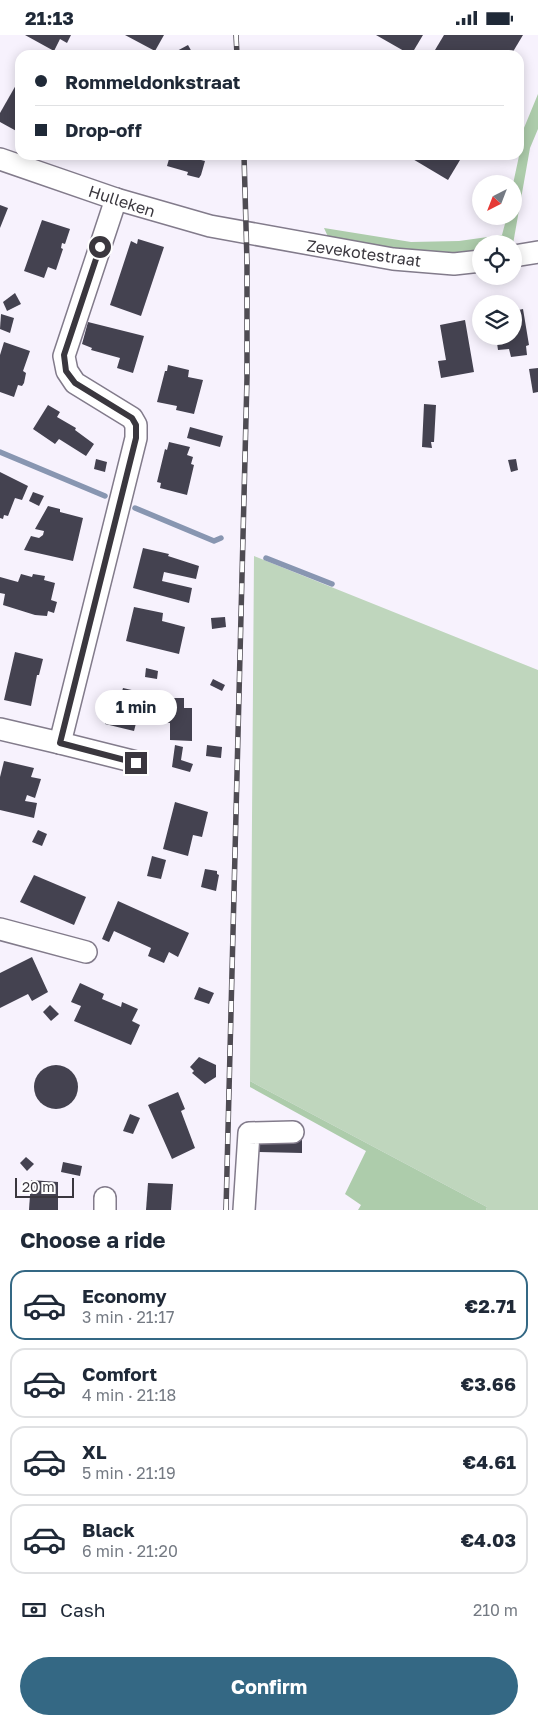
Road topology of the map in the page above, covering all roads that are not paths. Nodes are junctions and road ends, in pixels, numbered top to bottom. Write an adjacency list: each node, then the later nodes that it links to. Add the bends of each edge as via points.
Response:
1 (0, 159): 2 (street, Hulleken)
2 (116, 199): 3 (street, Hulleken); 8 (street, via 64,355 66,371 75,383 132,418 136,425 136,438)
3 (247, 233): 6 (street, Zevekotestraat, via 393,259 454,264)
4 (538, 252): 5 (street)
5 (522, 255)
6 (472, 262)
7 (0, 729): 8 (street)
8 (60, 743): 9 (street)
9 (136, 763)
10 (0, 929): 11 (street)
11 (86, 952)
12 (293, 1132): 13 (street, via 249,1133)
13 (244, 1210)

